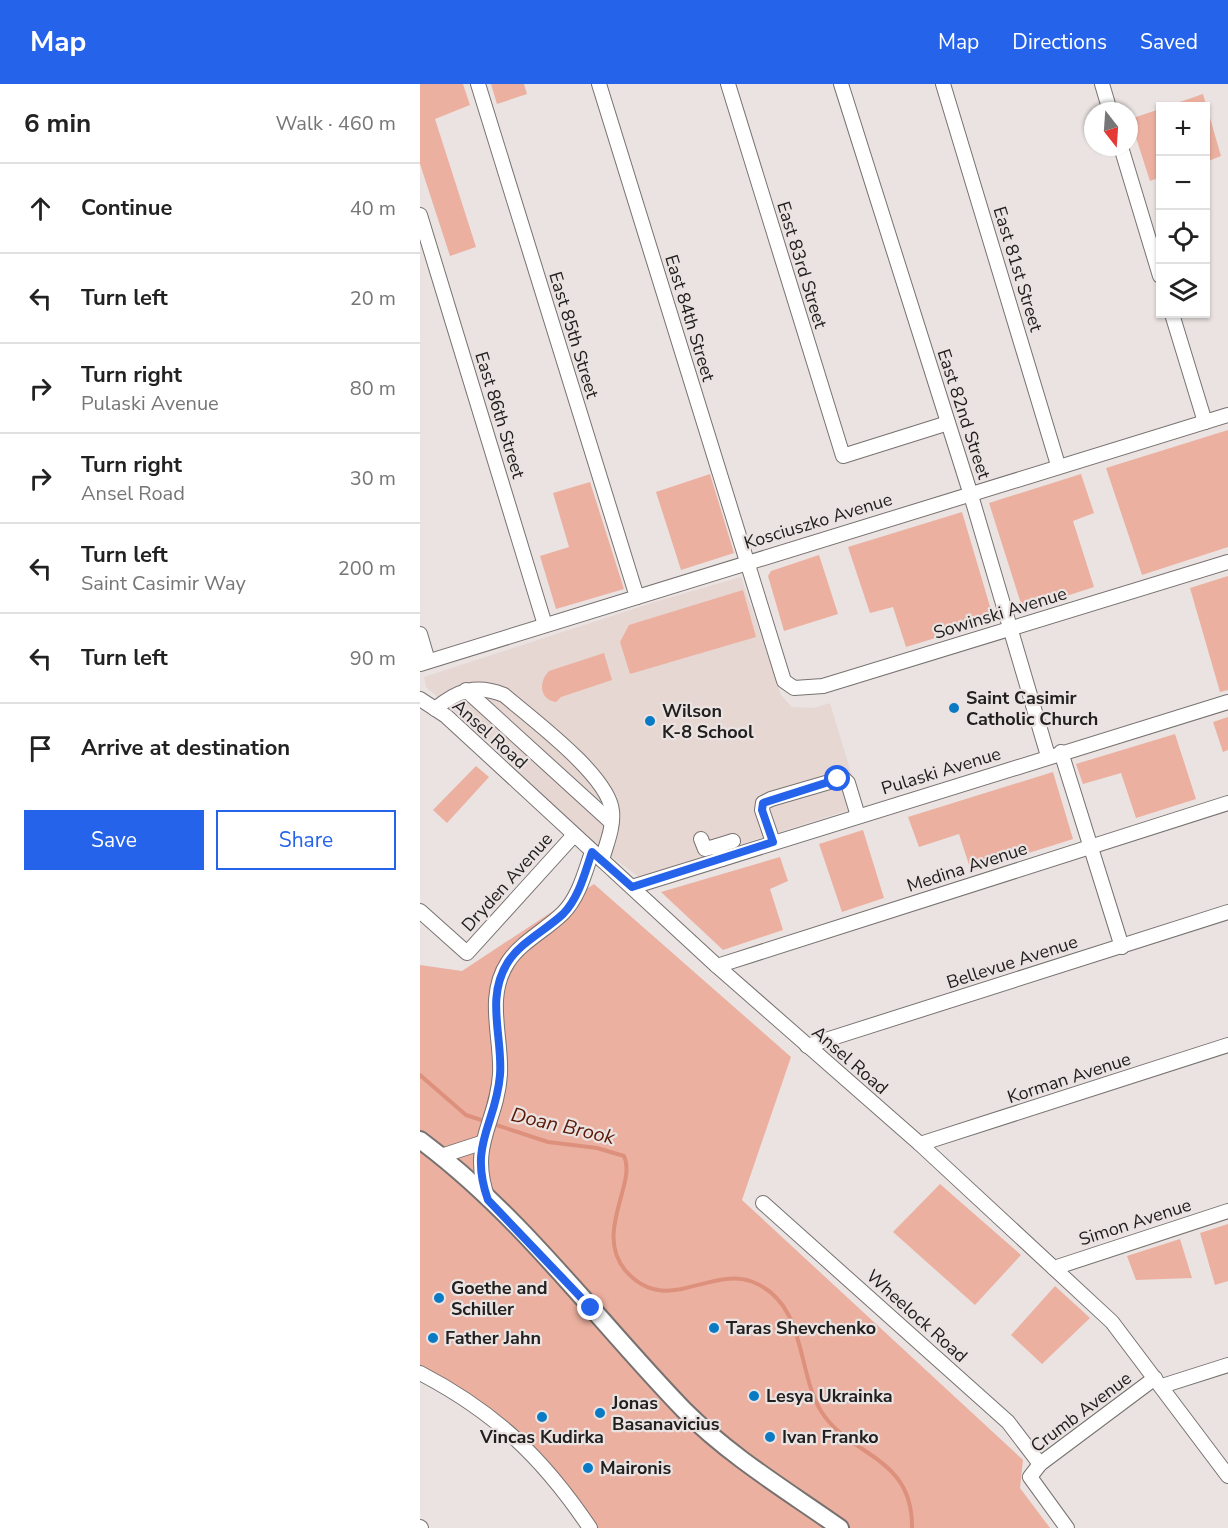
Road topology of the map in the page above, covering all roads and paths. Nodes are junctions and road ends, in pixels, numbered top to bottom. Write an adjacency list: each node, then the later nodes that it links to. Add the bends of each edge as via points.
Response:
1 (478, 84): 19 (street, East 85th Street)
2 (599, 84): 17 (street, East 84th Street)
3 (728, 84): 14 (street, East 83rd Street, via 843,456)
4 (841, 84): 14 (street, East 82nd Street)
5 (943, 84): 15 (street, East 81st Street)
6 (1102, 84): 7 (street)
7 (1107, 102)
8 (1124, 156): 10 (street)
9 (420, 215): 20 (street, East 86th Street)
10 (1157, 264)
11 (1173, 318): 13 (street)
12 (1228, 415): 13 (street, Kosciuszko Avenue)
13 (1205, 422): 15 (street, Kosciuszko Avenue)
14 (948, 423): 16 (street, East 82nd Street)
15 (1058, 465): 16 (street, Kosciuszko Avenue)
16 (970, 492): 17 (street, Kosciuszko Avenue); 21 (street, East 82nd Street)
17 (747, 562): 19 (street, Kosciuszko Avenue); 24 (street, East 84th Street)
18 (1228, 562): 21 (street, Sowinski Avenue)
19 (637, 597): 20 (street, Kosciuszko Avenue)
20 (545, 626): 23 (street, Kosciuszko Avenue)
21 (1012, 628): 24 (street, Sowinski Avenue, via 823,686 794,688); 29 (street, East 82nd Street)
22 (420, 634): 23 (street)
23 (424, 662)
24 (784, 681)
25 (466, 690): 28 (street, via 453,694); 32 (street); 32 (street, via 489,689 504,695 588,769 609,797)
26 (420, 699): 28 (street, Ansel Road)
27 (1228, 702): 29 (street, Pulaski Avenue)
28 (435, 709): 33 (street, Ansel Road)
29 (1054, 754): 31 (street, Pulaski Avenue); 37 (street, East 82nd Street)
30 (1228, 803): 37 (street, Medina Avenue)
31 (858, 816): 36 (street, Pulaski Avenue); 36 (street, via 843,778 771,799 763,803 762,810)
32 (611, 822): 39 (street)
33 (574, 835): 39 (street, Ansel Road); 41 (street, Dryden Avenue, via 467,953)
34 (701, 839): 38 (street, via 705,849)
35 (733, 840): 38 (street)
36 (773, 842): 38 (street, Pulaski Avenue)
37 (1090, 846): 43 (street, East 82nd Street); 44 (street, Medina Avenue)
38 (719, 852): 40 (street, Pulaski Avenue)
39 (597, 856): 40 (street, Ansel Road); 47 (street, via 570,905 516,952 502,976 495,1012 500,1075)
40 (632, 887): 44 (street, Ansel Road)
41 (420, 911)
42 (1228, 912): 43 (street, Bellevue Avenue)
43 (1122, 947): 46 (street, Bellevue Avenue)
44 (717, 966): 46 (street, Ansel Road)
45 (1228, 1045): 49 (street, Korman Avenue)
46 (807, 1046): 49 (street, Ansel Road)
47 (483, 1138): 50 (street); 51 (street, via 481,1172)
48 (420, 1140): 50 (main road)
49 (920, 1144): 54 (street, Ansel Road)
50 (441, 1156): 51 (main road)
51 (488, 1200): 61 (main road, via 707,1431 743,1461)
52 (763, 1203): 58 (street, Wheelock Road, via 1008,1422)
53 (1228, 1211): 54 (street, Simon Avenue)
54 (1054, 1268): 57 (street, Ansel Road, via 1112,1322)
55 (1228, 1365): 57 (street, Crumb Avenue)
56 (420, 1373): 60 (street, via 496,1420 537,1459)
57 (1159, 1382): 58 (street, Crumb Avenue); 59 (street, Ansel Road)
58 (1040, 1464): 62 (street, Crumb Avenue, via 1030,1478)
59 (1228, 1476)
60 (590, 1528)
61 (840, 1528)
62 (1067, 1528)

